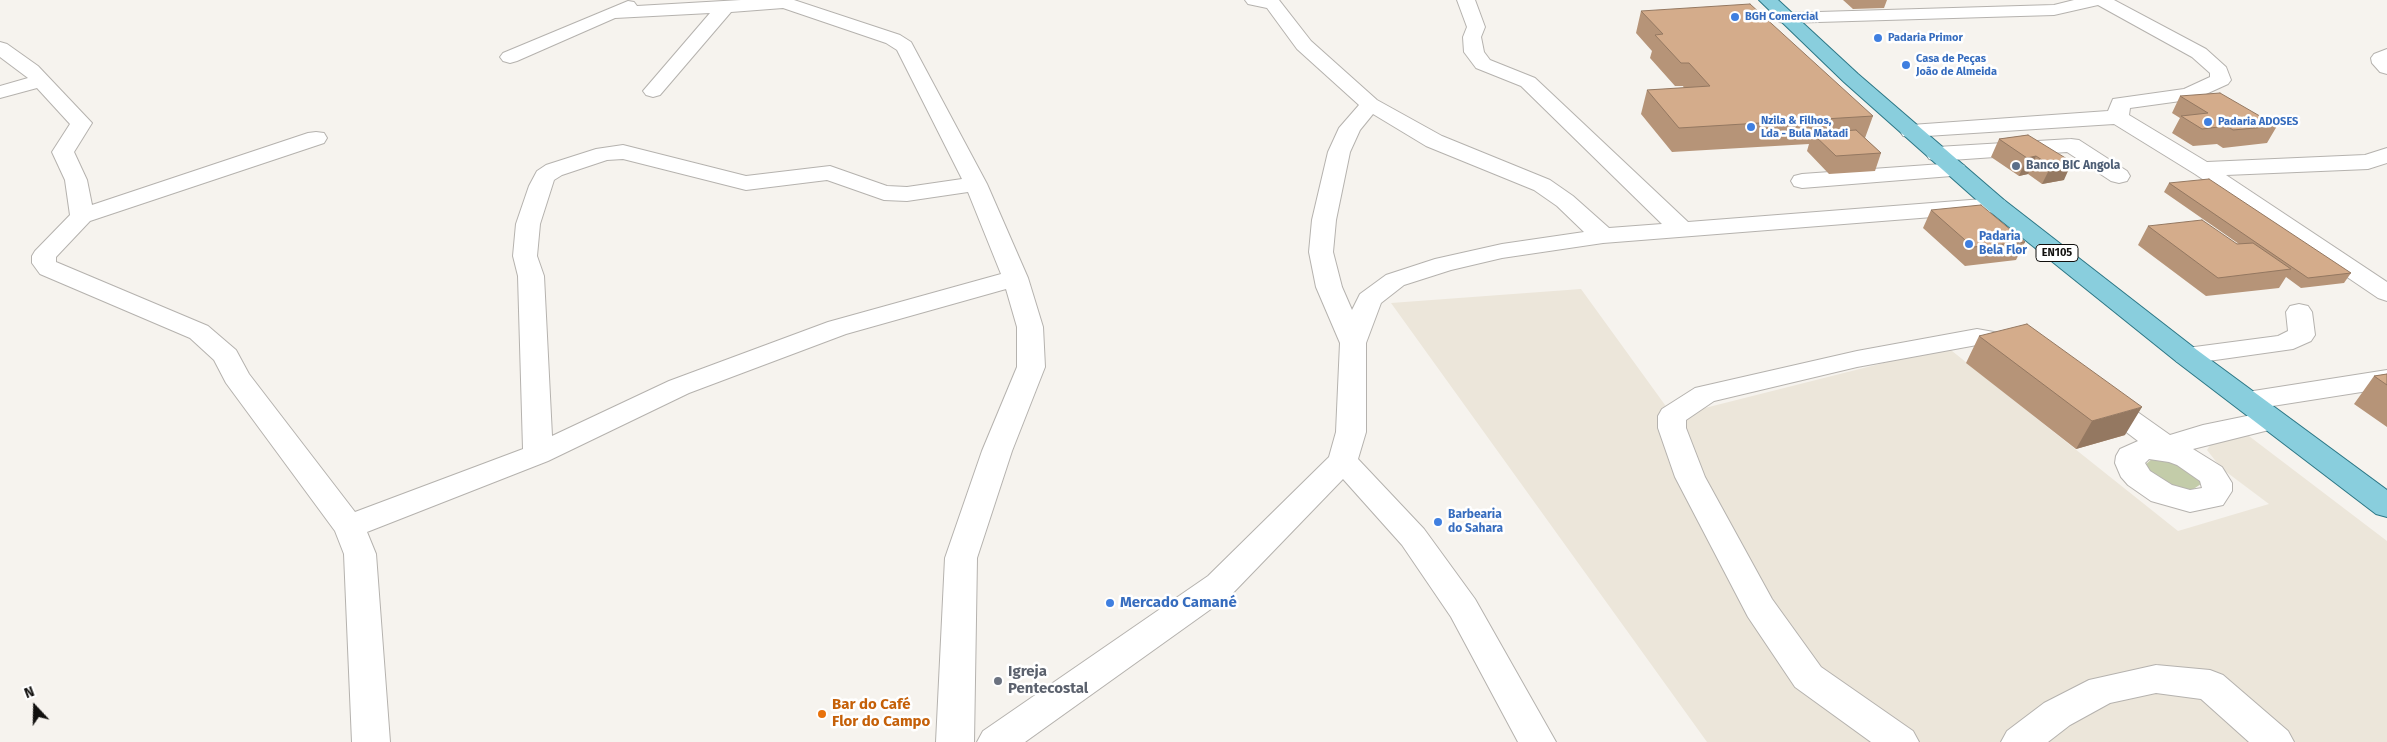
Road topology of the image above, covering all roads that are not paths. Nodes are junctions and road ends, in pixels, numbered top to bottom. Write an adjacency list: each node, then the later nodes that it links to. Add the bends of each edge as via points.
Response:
1 (645, 0): 7 (street)
2 (1466, 0): 29 (street, via 1476,27 1472,37 1474,52 1484,64 1528,82)
3 (1768, 0): 8 (main road, EN105)
4 (2100, 0): 8 (street, via 2054,10); 17 (street, via 2199,53 2219,71 2221,80 2188,95 2120,102)
5 (1267, 1): 16 (street, via 1304,45)
6 (725, 7): 7 (street); 14 (street); 26 (street, via 786,3 904,46)
7 (611, 13): 11 (street)
8 (1785, 18): 18 (main road, EN105)
9 (0, 48): 13 (street, via 31,70)
10 (2387, 55): 12 (street, via 2381,58)
11 (510, 57)
12 (2387, 68)
13 (40, 81): 15 (street); 28 (street, via 81,123 63,152 76,180)
14 (653, 91)
15 (0, 92)
16 (1370, 104): 30 (street, via 1434,141 1542,186 1565,201); 34 (street, via 1350,128 1340,152 1324,220 1321,252 1329,287)
17 (2118, 117): 18 (street); 22 (street)
18 (1911, 131): 20 (main road, EN105)
19 (316, 138): 28 (street)
20 (1937, 154): 23 (main road, EN105); 24 (street, via 2071,145)
21 (2387, 155): 22 (street, via 2368,162)
22 (2202, 169): 32 (street)
23 (1956, 170): 25 (street); 27 (main road, EN105)
24 (2119, 176)
25 (1802, 181)
26 (976, 184): 31 (street); 41 (street, via 907,194 884,193 830,173 746,182 623,152 604,154 554,170 545,176 540,186 528,224 525,256 531,276)
27 (1996, 205): 29 (street); 35 (main road, EN105)
28 (82, 216): 44 (street, via 44,256 44,263 49,269 199,332 226,356 236,377)
29 (1681, 229): 30 (street)
30 (1603, 236): 34 (street, via 1502,251 1444,264 1395,280 1369,299)
31 (1014, 278): 41 (street, via 837,328 679,387); 46 (street, via 1030,327 1031,367 997,451 961,558)
32 (2387, 293)
33 (2299, 312): 35 (street, via 2302,335 2284,344)
34 (1353, 343): 42 (street, via 1351,432)
35 (2187, 356): 39 (main road, EN105)
36 (2039, 359): 49 (street, via 2007,342 1977,337 1857,359 1704,394 1672,416 1672,428 1690,477 1760,608 1808,677)
37 (2387, 379): 39 (street)
38 (2078, 384): 40 (street, via 2148,431 2173,452 2176,444 2203,435)
39 (2247, 402): 40 (main road, EN105)
40 (2271, 420): 43 (main road, EN105)
41 (538, 454): 44 (street)
42 (1342, 461): 47 (street, via 1220,585); 48 (street, via 1413,537 1463,608)
43 (2387, 506)
44 (349, 527): 45 (street, via 360,554)
45 (371, 742)
46 (955, 742)
47 (996, 742)
48 (1537, 742)
49 (1900, 742)
50 (2020, 742): 51 (street, via 2057,714 2102,690 2156,679 2210,685)
51 (2275, 742)

